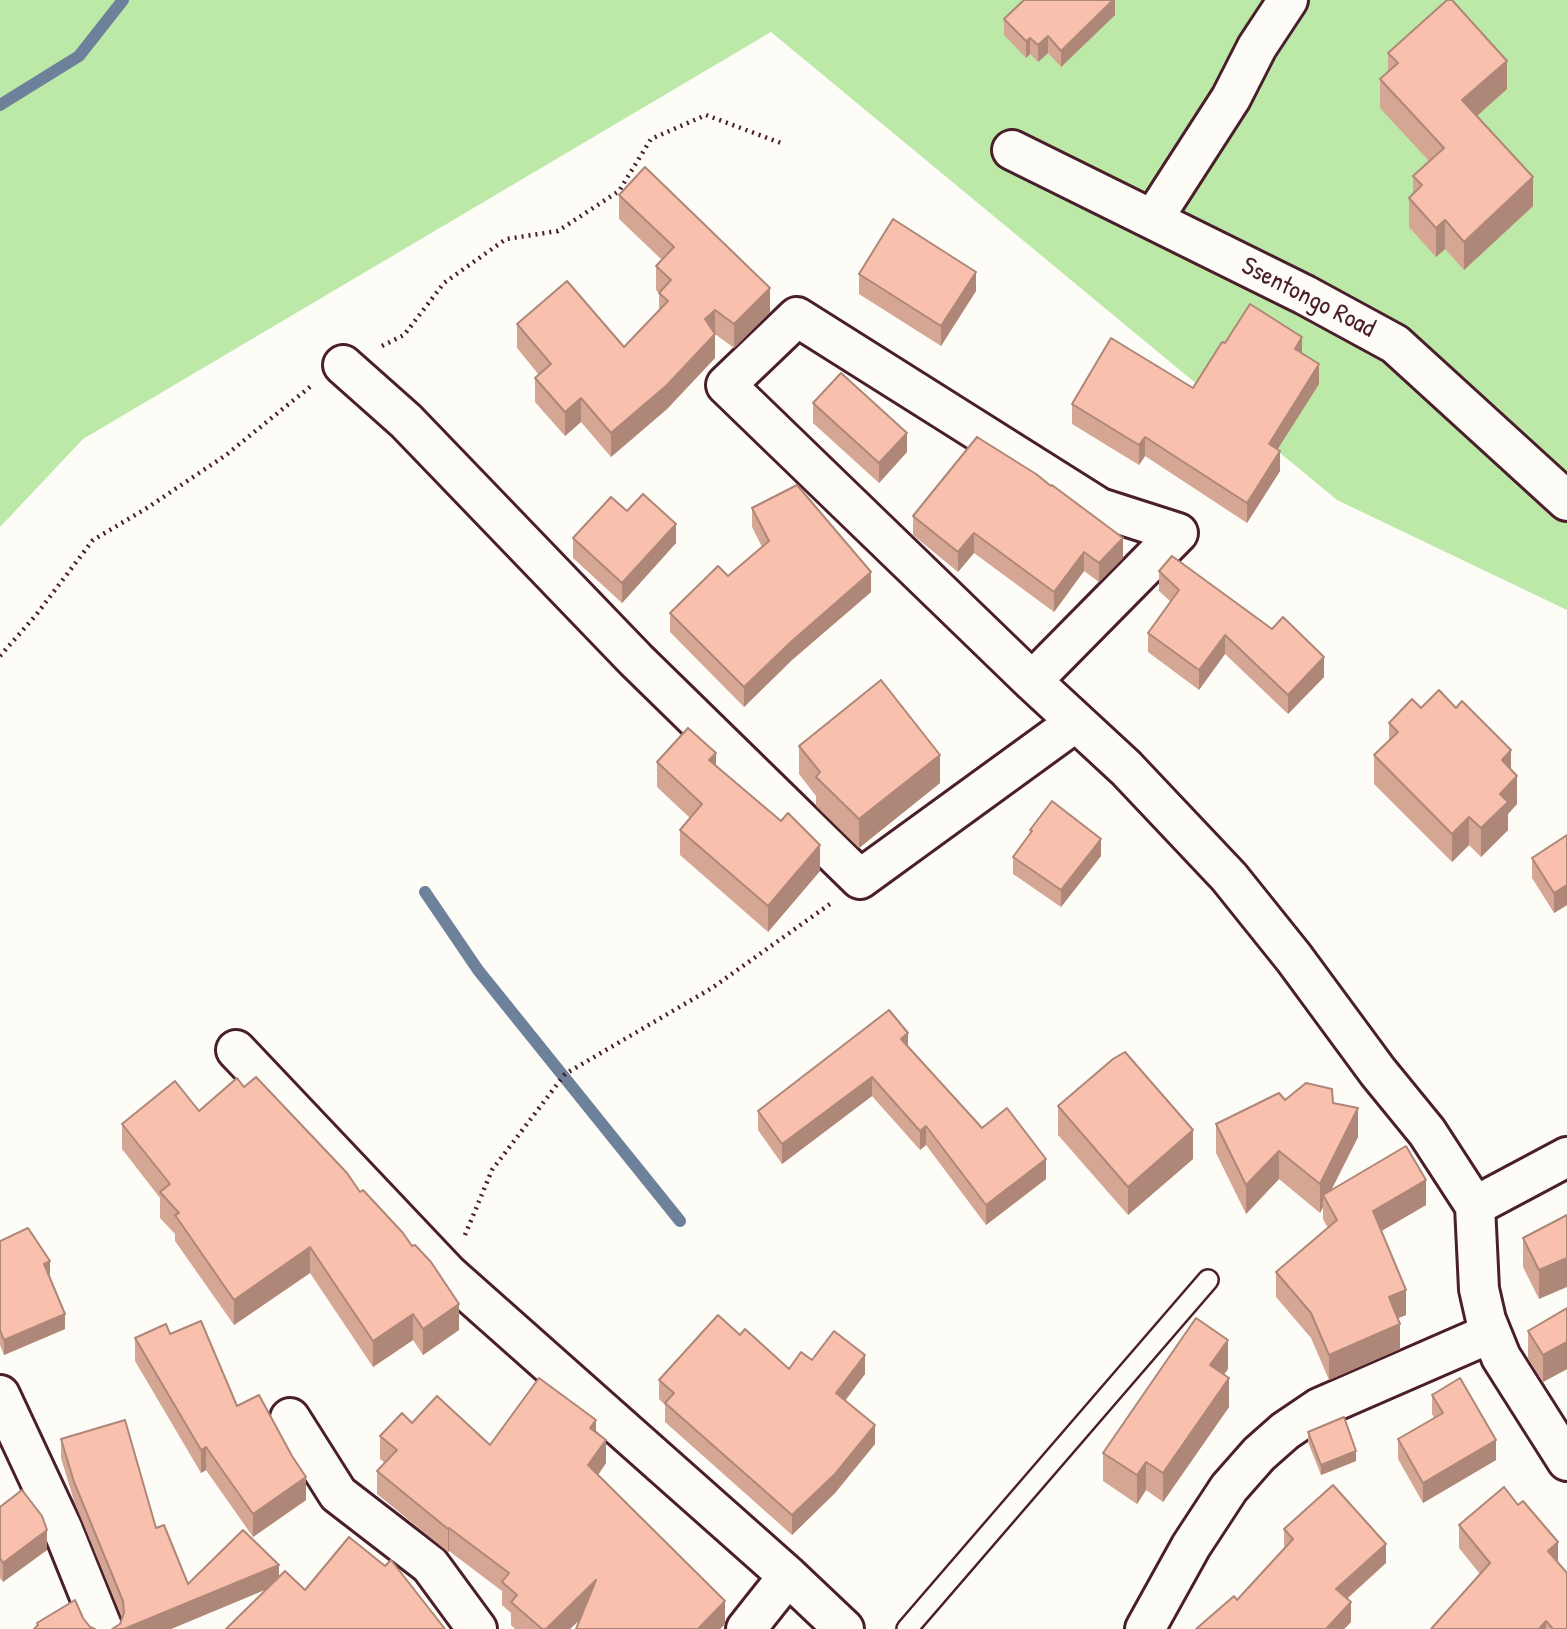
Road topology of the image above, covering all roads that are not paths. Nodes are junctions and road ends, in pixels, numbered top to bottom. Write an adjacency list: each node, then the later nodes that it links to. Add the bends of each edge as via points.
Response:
1 (1287, 0): 3 (street)
2 (1012, 150): 3 (street, Ssentongo Road)
3 (1153, 219): 5 (street, Ssentongo Road, via 1395,344)
4 (343, 365): 7 (street, via 405,421 636,660 860,879)
5 (1567, 501)
6 (1032, 681): 6 (street, via 726,385 797,317 1100,508 1178,533); 7 (street)
7 (1076, 722): 10 (street, via 1229,877 1427,1132)
8 (236, 1050): 16 (street, via 449,1275)
9 (1567, 1157): 10 (street)
10 (1475, 1206): 12 (street, via 1479,1289)
11 (1208, 1280): 21 (lane)
12 (1491, 1332): 15 (street); 22 (street, via 1318,1408 1285,1431 1228,1488)
13 (0, 1395): 17 (street, via 64,1530)
14 (290, 1418): 18 (street, via 338,1494 430,1565)
15 (1567, 1461)
16 (788, 1576): 19 (street); 20 (street)
17 (103, 1629)
18 (477, 1629)
19 (746, 1629)
20 (844, 1629)
21 (907, 1629)
22 (1145, 1629)

